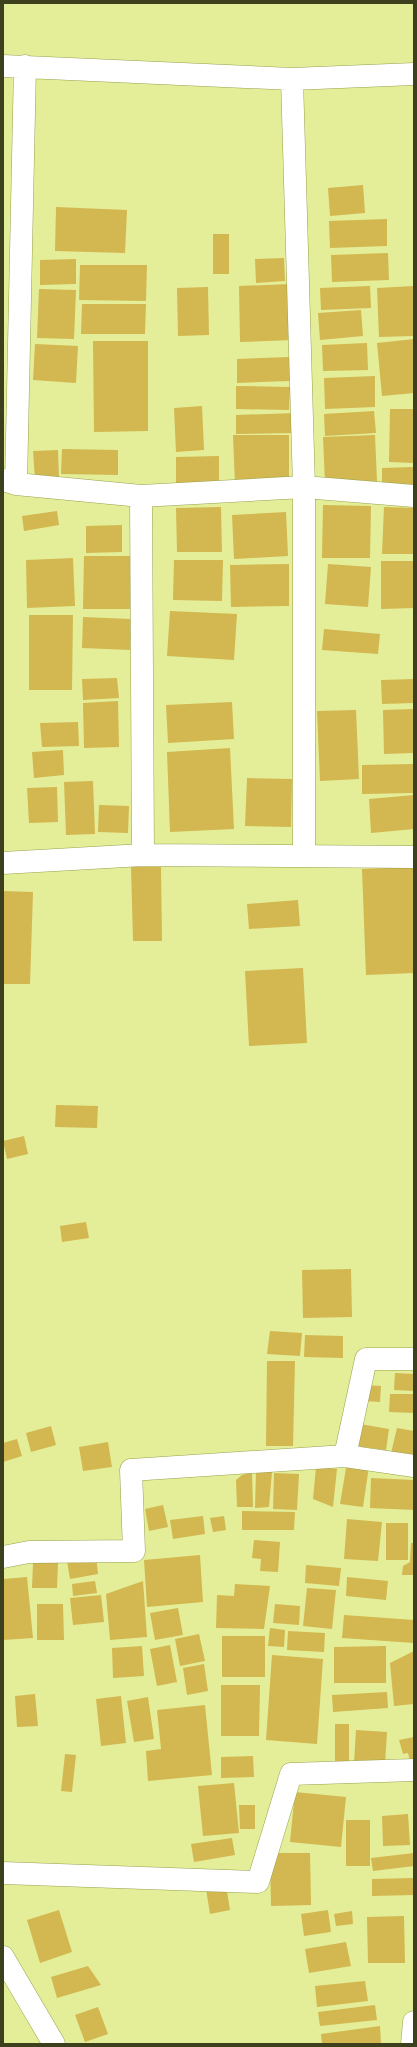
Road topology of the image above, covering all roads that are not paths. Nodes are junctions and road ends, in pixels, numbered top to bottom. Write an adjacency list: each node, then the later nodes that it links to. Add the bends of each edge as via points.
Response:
1 (3, 66): 2 (street)
2 (25, 66): 4 (street); 5 (street)
3 (414, 74): 4 (street)
4 (292, 79): 6 (street)
5 (9, 482): 7 (street)
6 (304, 487): 7 (street); 8 (street); 10 (street)
7 (141, 496): 9 (street)
8 (414, 496)
9 (143, 855): 10 (street); 12 (street)
10 (304, 855): 11 (street)
11 (414, 856)
12 (3, 862)
13 (414, 1359): 14 (street, via 366,1359)
14 (345, 1456): 15 (street); 16 (street, via 131,1470 134,1551 30,1552)
15 (414, 1466)
16 (3, 1557)
17 (414, 1770): 18 (street, via 291,1774 258,1882)
18 (3, 1873)
19 (3, 1957): 21 (street)
20 (414, 2022): 22 (street)
21 (54, 2044)
22 (412, 2044)

